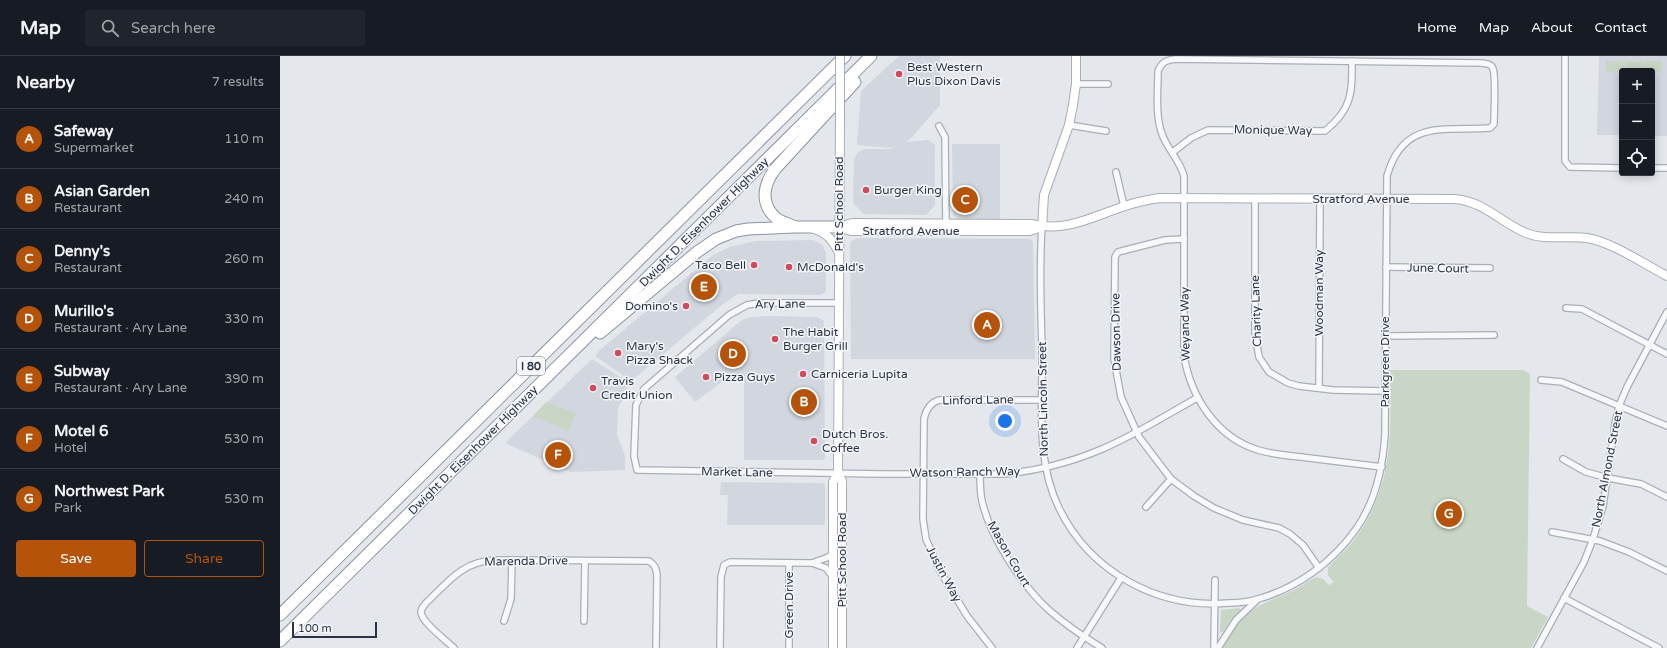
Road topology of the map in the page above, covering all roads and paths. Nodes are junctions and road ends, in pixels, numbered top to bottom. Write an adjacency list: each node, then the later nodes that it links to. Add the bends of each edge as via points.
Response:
1 (834, 56): 11 (highway, via 816,76)
2 (840, 56): 26 (street, Pitt School Road, bridge)
3 (845, 56): 11 (highway, Dwight D. Eisenhower Highway / I 80)
4 (871, 56): 40 (highway, Dwight D. Eisenhower Highway / I 80)
5 (878, 56): 25 (highway, via 776,168 767,182 764,189 769,210 784,223)
6 (1076, 56): 9 (street, North Lincoln Street)
7 (1565, 56): 16 (street, via 1564,161 1570,167)
8 (1352, 62): 15 (street, Monique Way, via 1352,93 1349,102 1325,131 1208,130 1191,138); 15 (street, Weyand Way, via 1166,60 1158,71 1160,126 1164,140); 23 (street, Parkgreen Drive, via 1482,63 1490,65 1493,69 1494,124 1490,128 1430,130 1404,144 1390,163)
9 (1076, 84): 10 (street); 13 (street, North Lincoln Street)
10 (1108, 84)
11 (804, 97): 77 (highway, Dwight D. Eisenhower Highway / I 80)
12 (939, 126): 27 (street, via 945,137)
13 (1069, 126): 14 (street); 28 (street, North Lincoln Street, via 1044,195)
14 (1106, 131)
15 (1173, 152): 20 (street, Weyand Way, via 1184,176)
16 (1619, 168)
17 (1655, 168): 18 (street)
18 (1667, 168)
19 (1116, 172): 24 (street)
20 (1184, 198): 21 (street, Stratford Avenue); 24 (street, Stratford Avenue, via 1158,198); 29 (street, Weyand Way)
21 (1255, 198): 22 (street, Stratford Avenue); 43 (street, Charity Lane, via 1255,333 1259,357 1269,372 1279,379 1299,386)
22 (1320, 198): 23 (street, Stratford Avenue); 43 (street, Woodman Way)
23 (1386, 199): 31 (street, Parkgreen Drive); 33 (street, Stratford Avenue, via 1468,201 1486,208 1527,233 1601,241)
24 (1124, 206): 28 (street, Stratford Avenue, via 1079,223)
25 (798, 226): 26 (highway); 30 (street, via 825,233 834,243); 40 (highway, via 748,229 716,239 601,333)
26 (839, 227): 27 (street, Stratford Avenue, via 852,223); 30 (street, Pitt School Road)
27 (946, 227): 28 (street, Stratford Avenue, via 1032,224)
28 (1042, 227): 46 (street, North Lincoln Street)
29 (1184, 239): 45 (street, Weyand Way, via 1184,356); 50 (street, Dawson Drive, via 1165,240 1118,252 1115,257 1114,359 1121,397)
30 (839, 258): 34 (street, Pitt School Road)
31 (1386, 267): 32 (street, June Court); 38 (street, Parkgreen Drive)
32 (1490, 268)
33 (1667, 276)
34 (839, 304): 54 (street, Ary Lane, via 759,303 747,305 729,315 644,388 636,405 634,456); 55 (street, Pitt School Road)
35 (1566, 308): 39 (street, via 1582,309)
36 (1667, 312): 39 (street, North Almond Street)
37 (1494, 335): 38 (street)
38 (1385, 336): 44 (street, Parkgreen Drive)
39 (1649, 345): 41 (street); 47 (street, North Almond Street)
40 (577, 346): 81 (highway, Dwight D. Eisenhower Highway / I 80)
41 (1667, 354)
42 (1541, 380): 47 (street, via 1562,382)
43 (1318, 388): 44 (street, Charity Lane)
44 (1385, 391): 53 (street, Parkgreen Drive)
45 (1197, 398): 50 (street, Watson Ranch Way); 53 (street, Weyand Way, via 1206,413 1222,429 1241,443 1256,449 1277,455)
46 (1042, 400): 48 (street, Linford Lane, via 940,400 931,404); 52 (street, North Lincoln Street, via 1042,445)
47 (1619, 406): 49 (street); 58 (street, North Almond Street)
48 (924, 419): 56 (street, Justin Way)
49 (1667, 426)
50 (1136, 432): 52 (street, Watson Ranch Way, via 1098,451); 59 (street, Dawson Drive)
51 (1563, 459): 58 (street, via 1586,472)
52 (1045, 466): 57 (street, Watson Ranch Way, via 1016,472); 72 (street, North Lincoln Street, via 1054,496 1068,524 1090,553)
53 (1382, 467): 69 (street, Parkgreen Drive, via 1372,500 1357,528 1336,554)
54 (637, 470): 55 (street, Market Lane)
55 (838, 473): 56 (street, Watson Ranch Way); 64 (street, Pitt School Road, via 833,482); 87 (street, Pitt School Road, via 842,481)
56 (923, 473): 57 (street, Watson Ranch Way); 88 (street, Justin Way, via 923,519 926,539 940,571 967,616)
57 (980, 474): 80 (street, Mason Court, via 985,510 1014,568 1029,590 1050,611)
58 (1608, 478): 60 (street, via 1641,484); 63 (street, North Almond Street)
59 (1171, 479): 61 (street); 69 (street, Dawson Drive, via 1214,508 1290,534 1303,545)
60 (1667, 497)
61 (1146, 507)
62 (1552, 532): 63 (street)
63 (1594, 539): 70 (street, via 1629,552); 74 (street, North Almond Street)
64 (833, 551): 68 (street, via 830,556); 71 (street, Pitt School Road)
65 (512, 560): 66 (street, Marenda Drive); 78 (street, via 511,599); 82 (street, Marenda Drive, via 486,560 462,569 422,609 421,614 429,625)
66 (584, 561): 79 (street); 83 (street, Marenda Drive, via 649,561 654,564 657,575)
67 (789, 563): 68 (street); 84 (street, via 724,564 721,577); 85 (street, Green Drive)
68 (812, 563): 71 (street, via 826,568)
69 (1319, 568): 75 (street, Parkgreen Drive, via 1297,583)
70 (1667, 571)
71 (833, 577): 86 (street, Pitt School Road)
72 (1122, 578): 76 (street, North Lincoln Street, via 1142,589 1168,598); 80 (street)
73 (1215, 580): 76 (street)
74 (1564, 598): 93 (street, North Almond Street); 94 (street)
75 (1257, 600): 76 (street, Parkgreen Drive); 92 (street, via 1234,622)
76 (1214, 605): 91 (street)
77 (280, 615)
78 (504, 621)
79 (584, 621)
80 (1084, 637): 89 (street); 90 (street, Mason Court)
81 (280, 641)
82 (454, 648)
83 (656, 648)
84 (720, 648)
85 (789, 648)
86 (833, 648)
87 (842, 648)
88 (992, 648)
89 (1077, 648)
90 (1102, 648)
91 (1214, 648)
92 (1218, 648)
93 (1537, 648)
94 (1659, 648)

